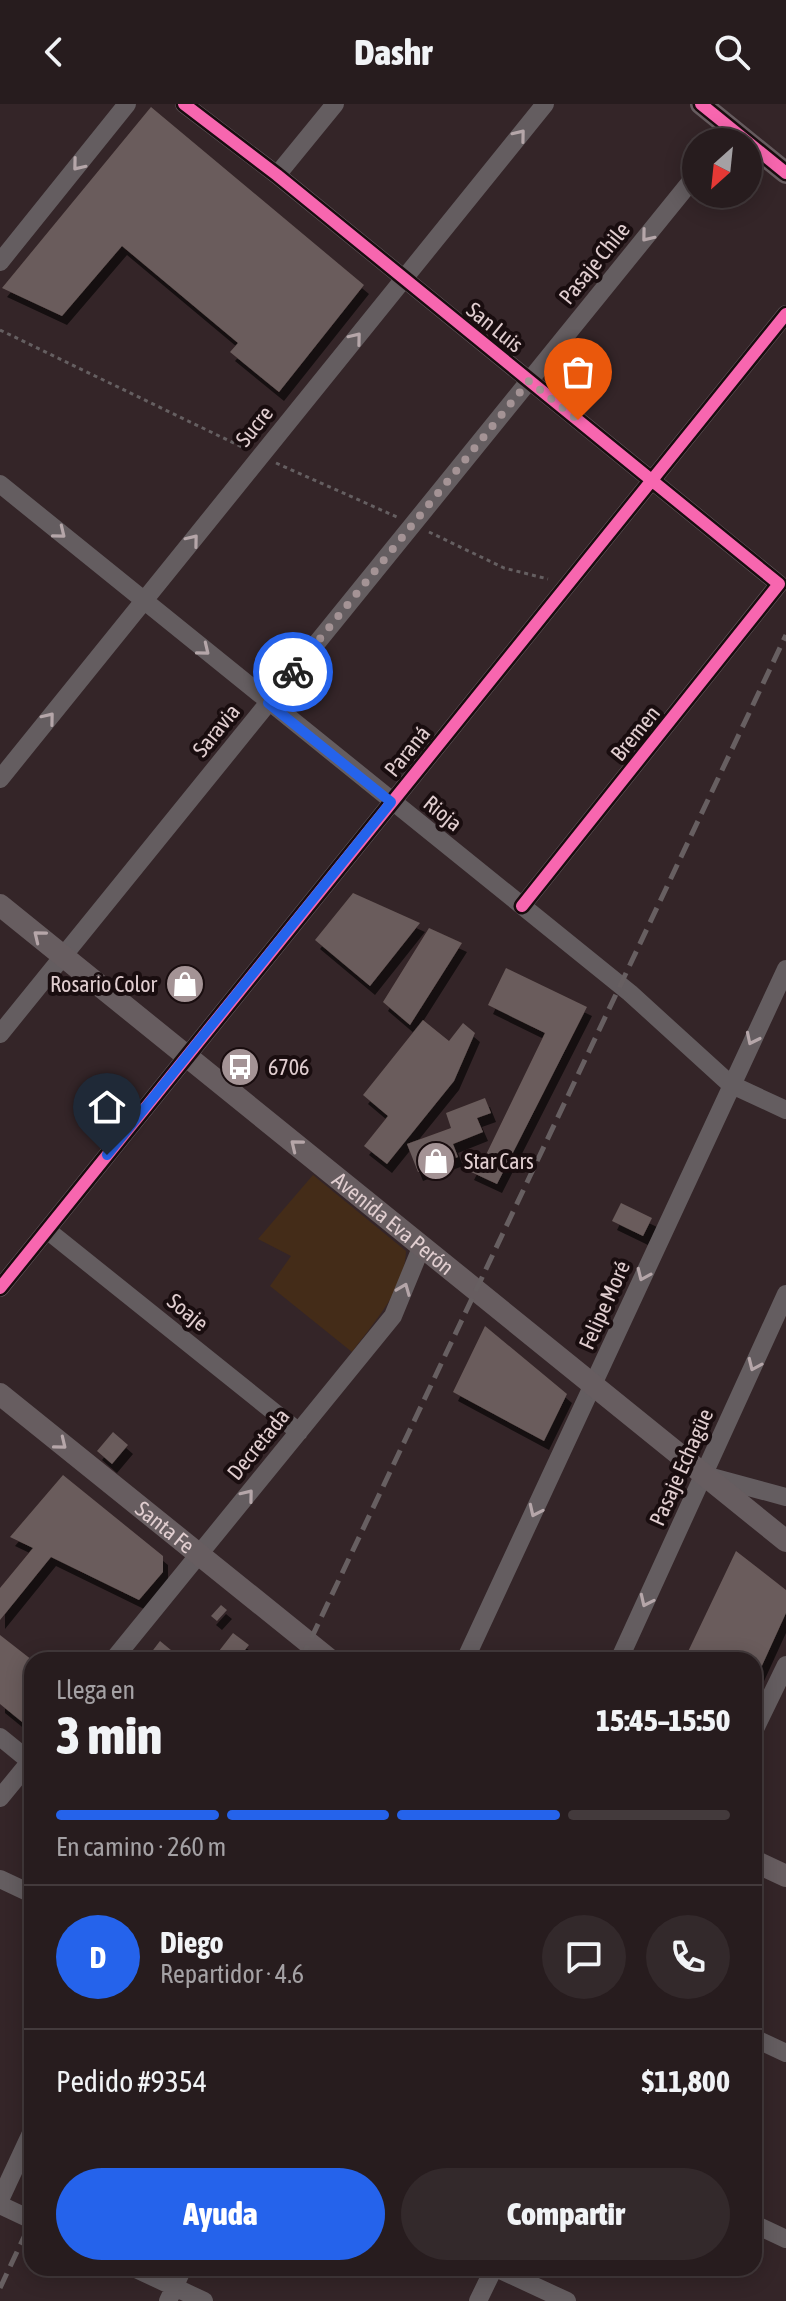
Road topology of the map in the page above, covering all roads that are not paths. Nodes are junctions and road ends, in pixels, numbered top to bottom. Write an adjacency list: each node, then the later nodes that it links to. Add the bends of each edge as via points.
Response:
1 (127, 104): 11 (street, one-way to 11)
2 (184, 104): 9 (street, San Luis)
3 (335, 104): 9 (street)
4 (545, 104): 12 (street, Sucre, one-way to 4)
5 (701, 104): 6 (main road)
6 (721, 128)
7 (762, 158): 8 (main road)
8 (786, 173)
9 (277, 175): 12 (street, San Luis)
10 (682, 192): 14 (street, Pasaje Chile, one-way to 14)
11 (0, 262)
12 (404, 278): 14 (street, San Luis); 18 (street, Sucre, one-way to 12)
13 (786, 314): 15 (street, Paraná)
14 (529, 381): 15 (street, San Luis); 19 (street, Saravia)
15 (651, 480): 17 (street, San Luis); 21 (street, Paraná)
16 (0, 484): 18 (street, Rioja, one-way to 18)
17 (779, 584): 23 (street, Bremen)
18 (144, 601): 19 (street, Rioja, one-way to 19); 20 (street, Sucre, one-way to 18)
19 (268, 703): 21 (street, Rioja); 24 (street, Saravia)
20 (0, 779)
21 (391, 802): 23 (street, Rioja); 27 (street, Paraná)
22 (0, 905): 24 (main road, Avenida Eva Perón, one-way to 22)
23 (522, 906): 28 (street, Rioja, via 630,993)
24 (63, 956): 26 (street, Saravia); 27 (main road, Avenida Eva Perón)
25 (786, 969): 28 (street, Felipe Moré, one-way to 28)
26 (0, 1034)
27 (187, 1056): 30 (street, Paraná); 31 (main road, Avenida Eva Perón, one-way to 27)
28 (730, 1084): 29 (street, Rioja); 34 (street, Felipe Moré, one-way to 34)
29 (786, 1110)
30 (47, 1230): 32 (street, Paraná); 36 (street, Soaje)
31 (421, 1248): 34 (main road, Avenida Eva Perón); 36 (street, Decretada, one-way to 31, via 393,1316)
32 (0, 1288)
33 (786, 1294): 37 (street, Pasaje Echagüe, one-way to 37)
34 (593, 1386): 37 (main road, Avenida Eva Perón); 43 (street, Felipe Moré, one-way to 43)
35 (0, 1394): 40 (main road, Santa Fe, one-way to 40)
36 (299, 1432): 40 (street, Decretada, one-way to 36)
37 (704, 1475): 38 (street); 39 (main road, Avenida Eva Perón); 44 (street, Pasaje Echagüe, one-way to 44)
38 (786, 1497)
39 (786, 1541)
40 (198, 1555): 41 (street, Decretada); 42 (main road, Santa Fe)
41 (119, 1652)
42 (320, 1652)
43 (469, 1652)
44 (623, 1652)
45 (786, 1665): 46 (street)
46 (762, 1714)
47 (0, 1737): 48 (street)
48 (24, 1756)
49 (24, 1769): 50 (street)
50 (0, 1798)
51 (762, 1865): 52 (main road)
52 (786, 1876)
53 (0, 1879): 54 (street)
54 (24, 1890)
55 (762, 2042): 56 (street)
56 (786, 2053)
57 (24, 2149): 58 (street)
58 (0, 2203): 59 (street)
59 (24, 2216)
60 (762, 2228): 61 (street)
61 (786, 2239)
62 (145, 2276): 65 (street)
63 (491, 2276): 67 (street)
64 (512, 2276): 68 (street)
65 (171, 2294): 66 (street)
66 (204, 2301)
67 (478, 2301)
68 (567, 2301)

